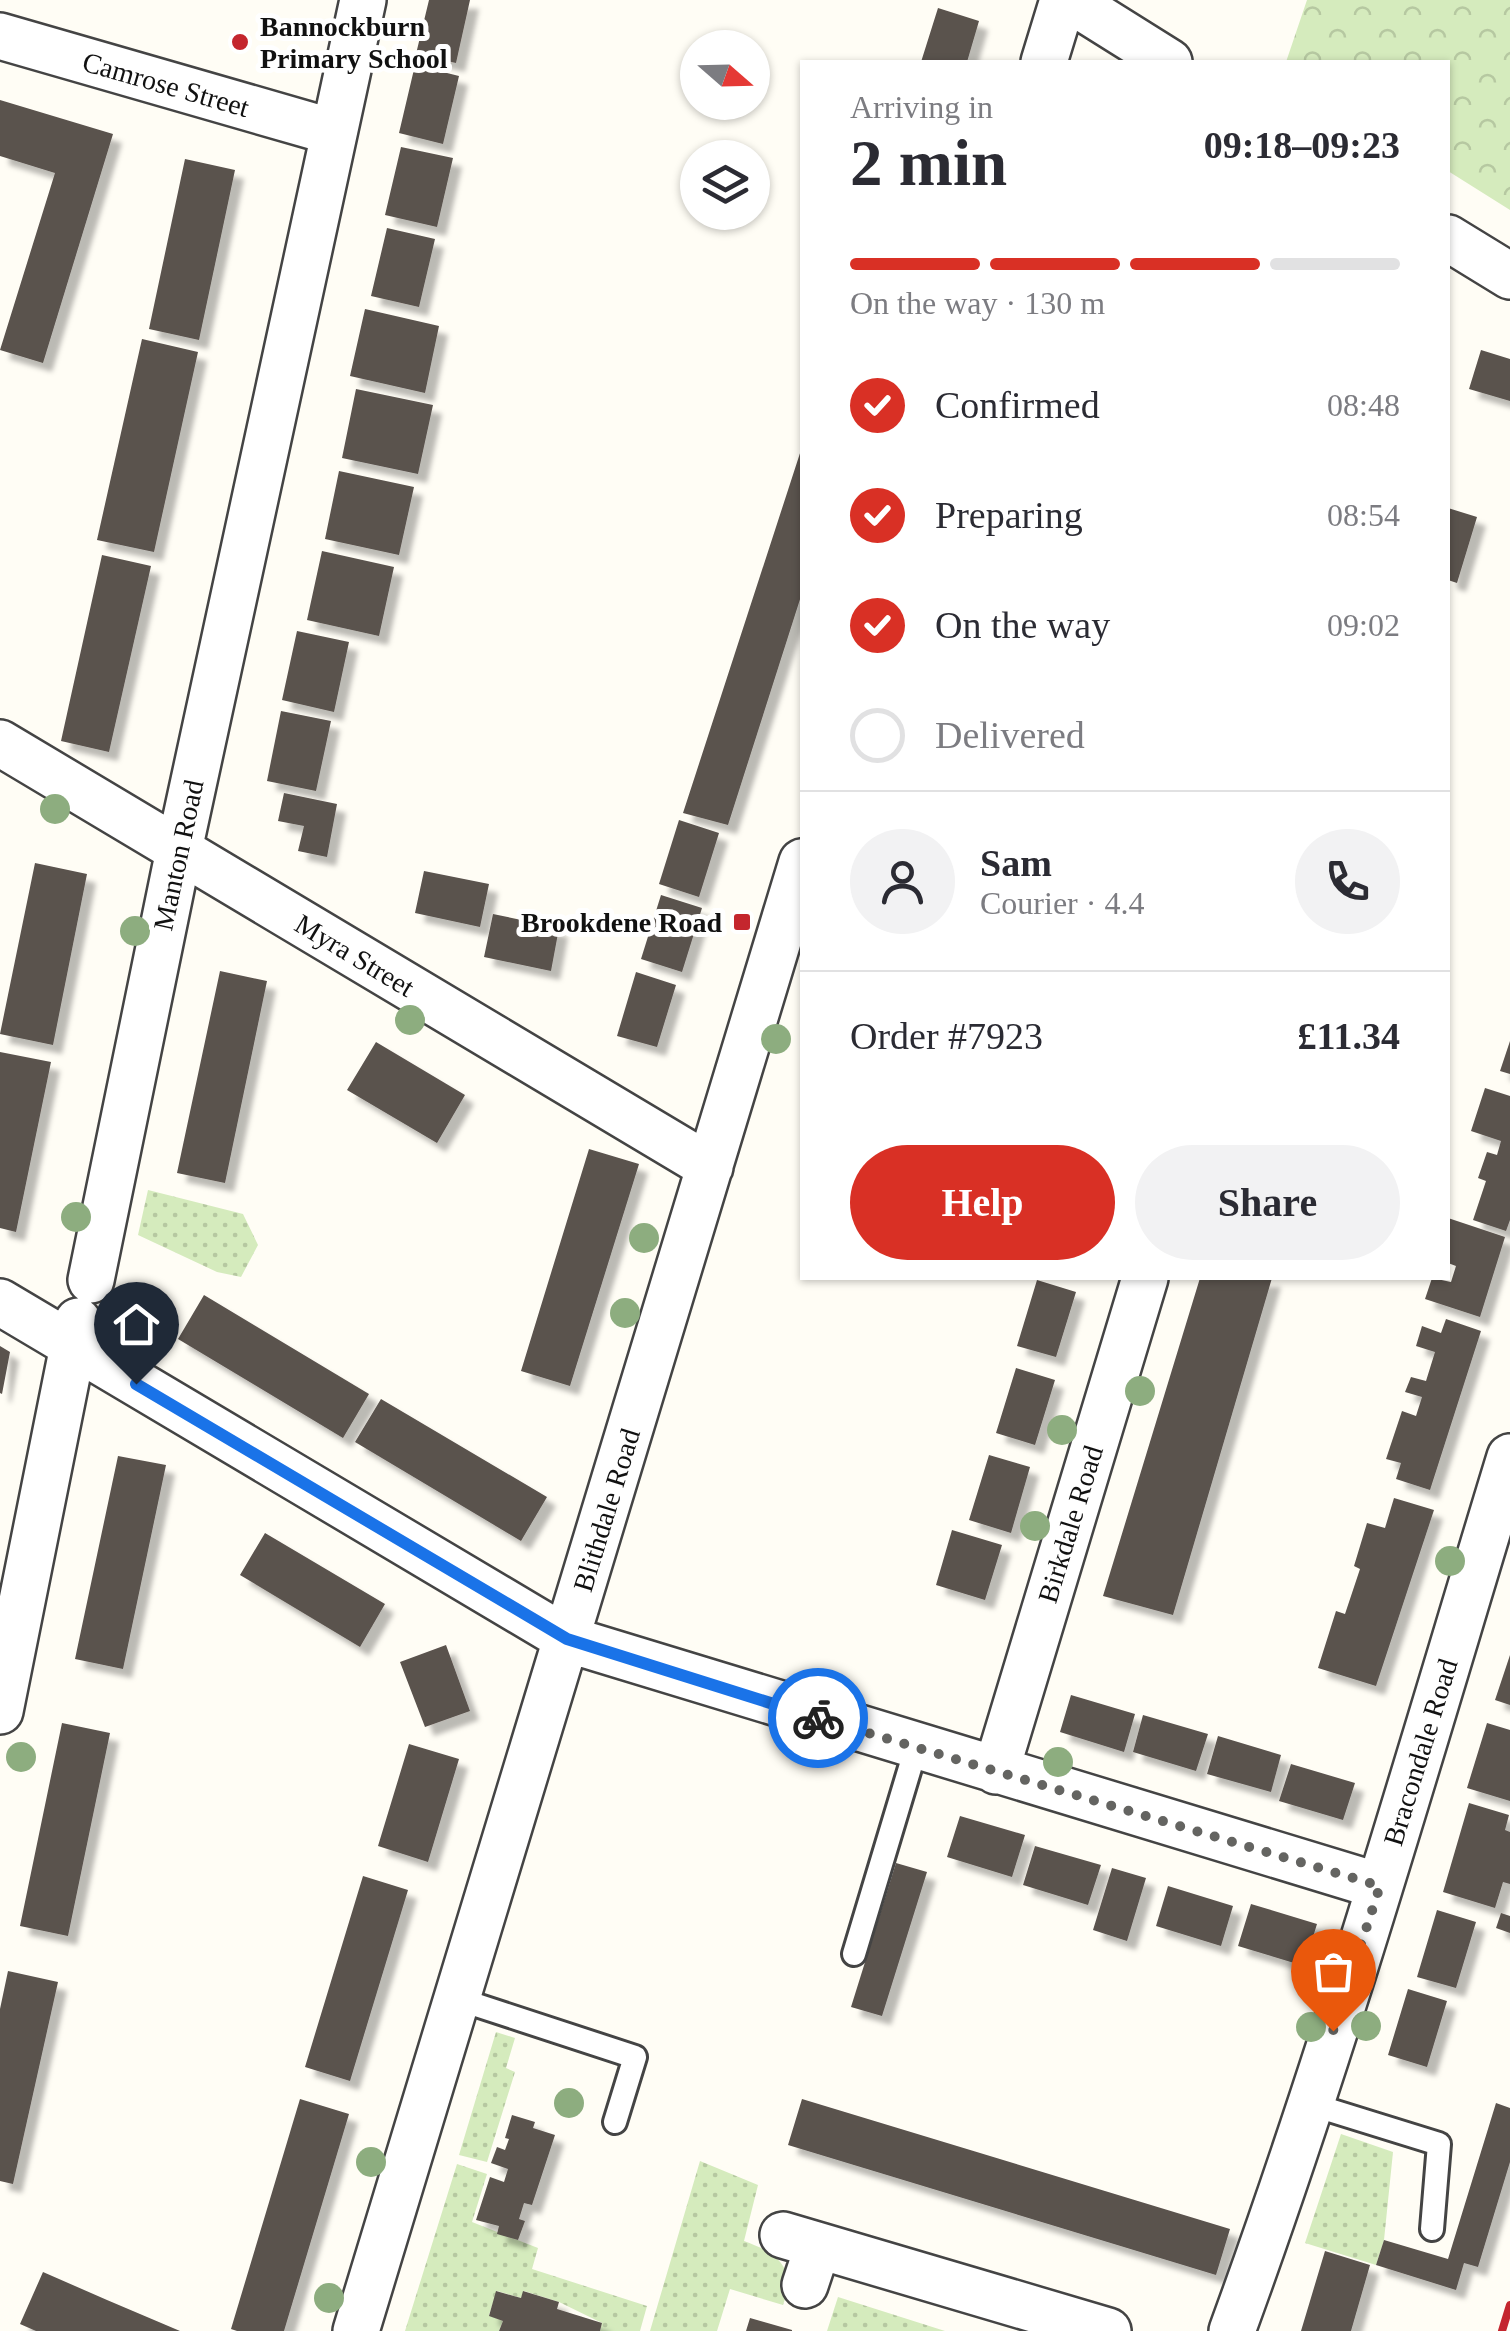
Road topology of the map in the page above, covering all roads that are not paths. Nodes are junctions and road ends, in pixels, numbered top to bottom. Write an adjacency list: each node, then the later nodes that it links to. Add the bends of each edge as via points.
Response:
1 (362, 0): 6 (street, Manton Road)
2 (1066, 0): 4 (street); 5 (street)
3 (0, 36): 6 (street, Camrose Street)
4 (1045, 60)
5 (1166, 60)
6 (333, 132): 10 (street, Manton Road)
7 (1451, 252): 8 (street)
8 (1510, 276)
9 (0, 743): 10 (street, Myra Street)
10 (179, 850): 12 (street, Myra Street); 15 (street, Manton Road)
11 (800, 869): 12 (street, Blithdale Road)
12 (710, 1167): 17 (street, Blithdale Road)
13 (1144, 1280): 20 (street, Birkdale Road)
14 (0, 1302): 15 (street)
15 (74, 1346): 17 (street); 18 (street, Manton Road)
16 (1510, 1457): 21 (street, Bracondale Road)
17 (567, 1639): 19 (street); 23 (street, Blithdale Road)
18 (0, 1711)
19 (916, 1748): 20 (street); 22 (lane)
20 (996, 1771): 21 (street)
21 (1380, 1886): 24 (street, Bracondale Road)
22 (854, 1954)
23 (458, 1999): 25 (lane, via 635,2058); 28 (street, Blithdale Road)
24 (1310, 2104): 26 (lane, via 1439,2144); 30 (street, Bracondale Road)
25 (615, 2122)
26 (1432, 2229)
27 (802, 2255): 29 (street)
28 (356, 2331)
29 (1108, 2331)
30 (1232, 2331)

